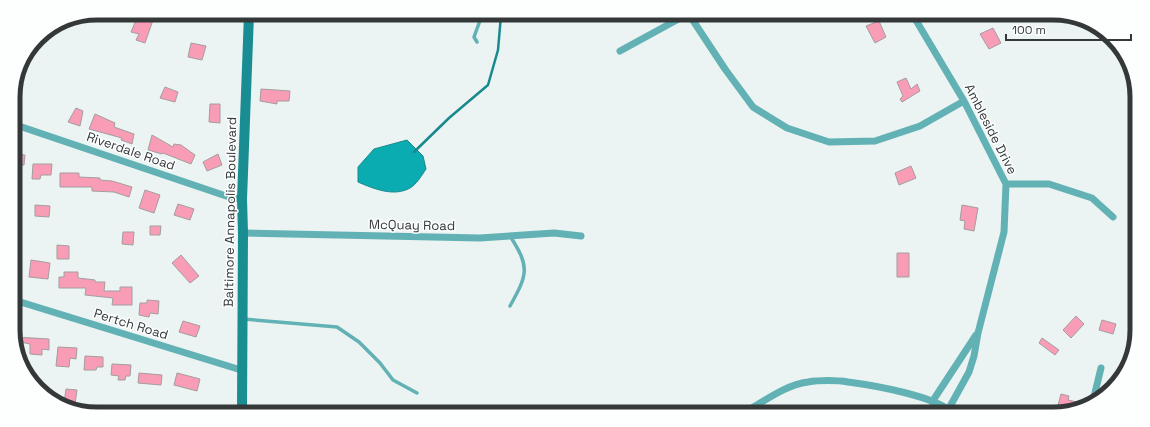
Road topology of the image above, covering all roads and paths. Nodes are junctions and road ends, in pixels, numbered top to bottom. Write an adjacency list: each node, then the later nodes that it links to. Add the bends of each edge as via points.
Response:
1 (249, 20): 11 (main road, Baltimore Annapolis Boulevard)
2 (480, 20): 6 (lane, via 474,36)
3 (676, 20): 7 (street)
4 (693, 20): 8 (street, via 754,107 787,128 829,142 876,141 920,126)
5 (916, 20): 8 (street, Ambleside Drive)
6 (477, 42)
7 (620, 51)
8 (964, 101): 10 (street, Ambleside Drive)
9 (20, 126): 11 (street, Riverdale Road, via 232,198)
10 (1006, 184): 12 (street, via 1049,184 1092,198); 19 (street, Ambleside Drive, via 1004,232)
11 (242, 199): 13 (main road, Baltimore Annapolis Boulevard)
12 (1113, 217)
13 (243, 233): 14 (street, McQuay Road, via 480,238); 18 (main road, Baltimore Annapolis Boulevard)
14 (510, 236): 15 (street, McQuay Road, via 554,233); 17 (lane, via 524,261 525,275)
15 (580, 236)
16 (20, 302): 21 (street, Pertch Road)
17 (510, 306)
18 (242, 319): 21 (main road, Baltimore Annapolis Boulevard); 22 (lane, via 337,327 359,342 393,380)
19 (978, 333): 24 (street, Ambleside Drive); 28 (street, Ambleside Drive, via 969,372)
20 (1101, 368): 23 (street)
21 (241, 370): 25 (main road, Baltimore Annapolis Boulevard)
22 (418, 393)
23 (1095, 395)
24 (932, 402): 26 (street, via 901,392 846,382 808,382 782,391); 27 (street)
25 (242, 407)
26 (754, 407)
27 (941, 407)
28 (952, 407)

